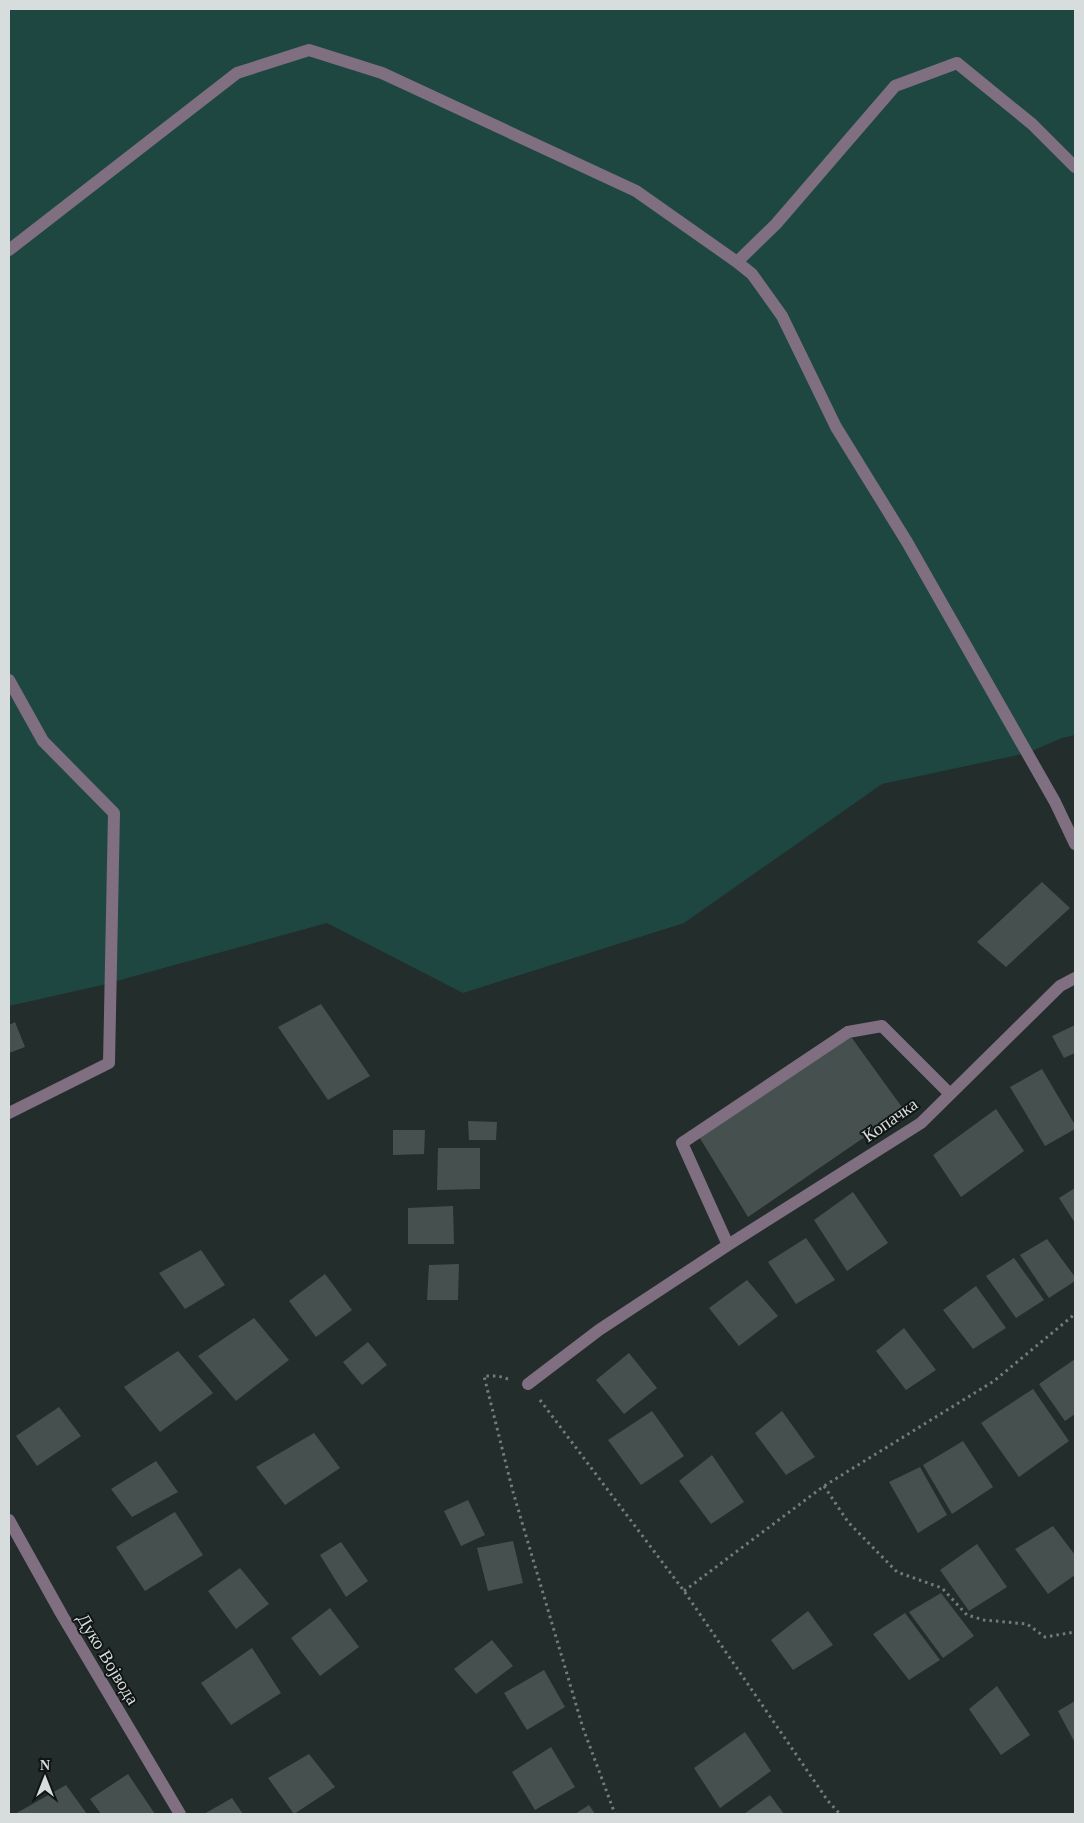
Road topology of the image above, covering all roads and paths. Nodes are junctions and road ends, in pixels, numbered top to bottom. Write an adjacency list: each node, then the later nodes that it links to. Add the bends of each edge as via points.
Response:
1 (1075, 166): 3 (street, via 1032,124 957,62 895,86 776,224)
2 (9, 250): 3 (street, via 237,73 309,50 382,73 636,191)
3 (737, 262): 5 (street, via 752,274 782,316 836,427 907,542 1055,802)
4 (9, 680): 8 (street, via 43,741 114,813 109,1063)
5 (1075, 844)
6 (1075, 978): 7 (street, Копачка, via 1060,986)
7 (950, 1094): 9 (street, Копачка, via 921,1123); 9 (street, via 882,1026 848,1032 759,1090 682,1143)
8 (9, 1113)
9 (728, 1245): 11 (street, Копачка, via 599,1330)
10 (1075, 1314): 12 (path, via 994,1381)
11 (528, 1384): 14 (path); 17 (path, via 498,1376 484,1376 513,1492 583,1728)
12 (824, 1486): 14 (path); 15 (path, via 848,1522 897,1572 942,1588 966,1615 1026,1624 1045,1637)
13 (9, 1520): 16 (street, Дуко Војвода)
14 (684, 1591): 18 (path)
15 (1075, 1632)
16 (180, 1814)
17 (615, 1814)
18 (840, 1814)

